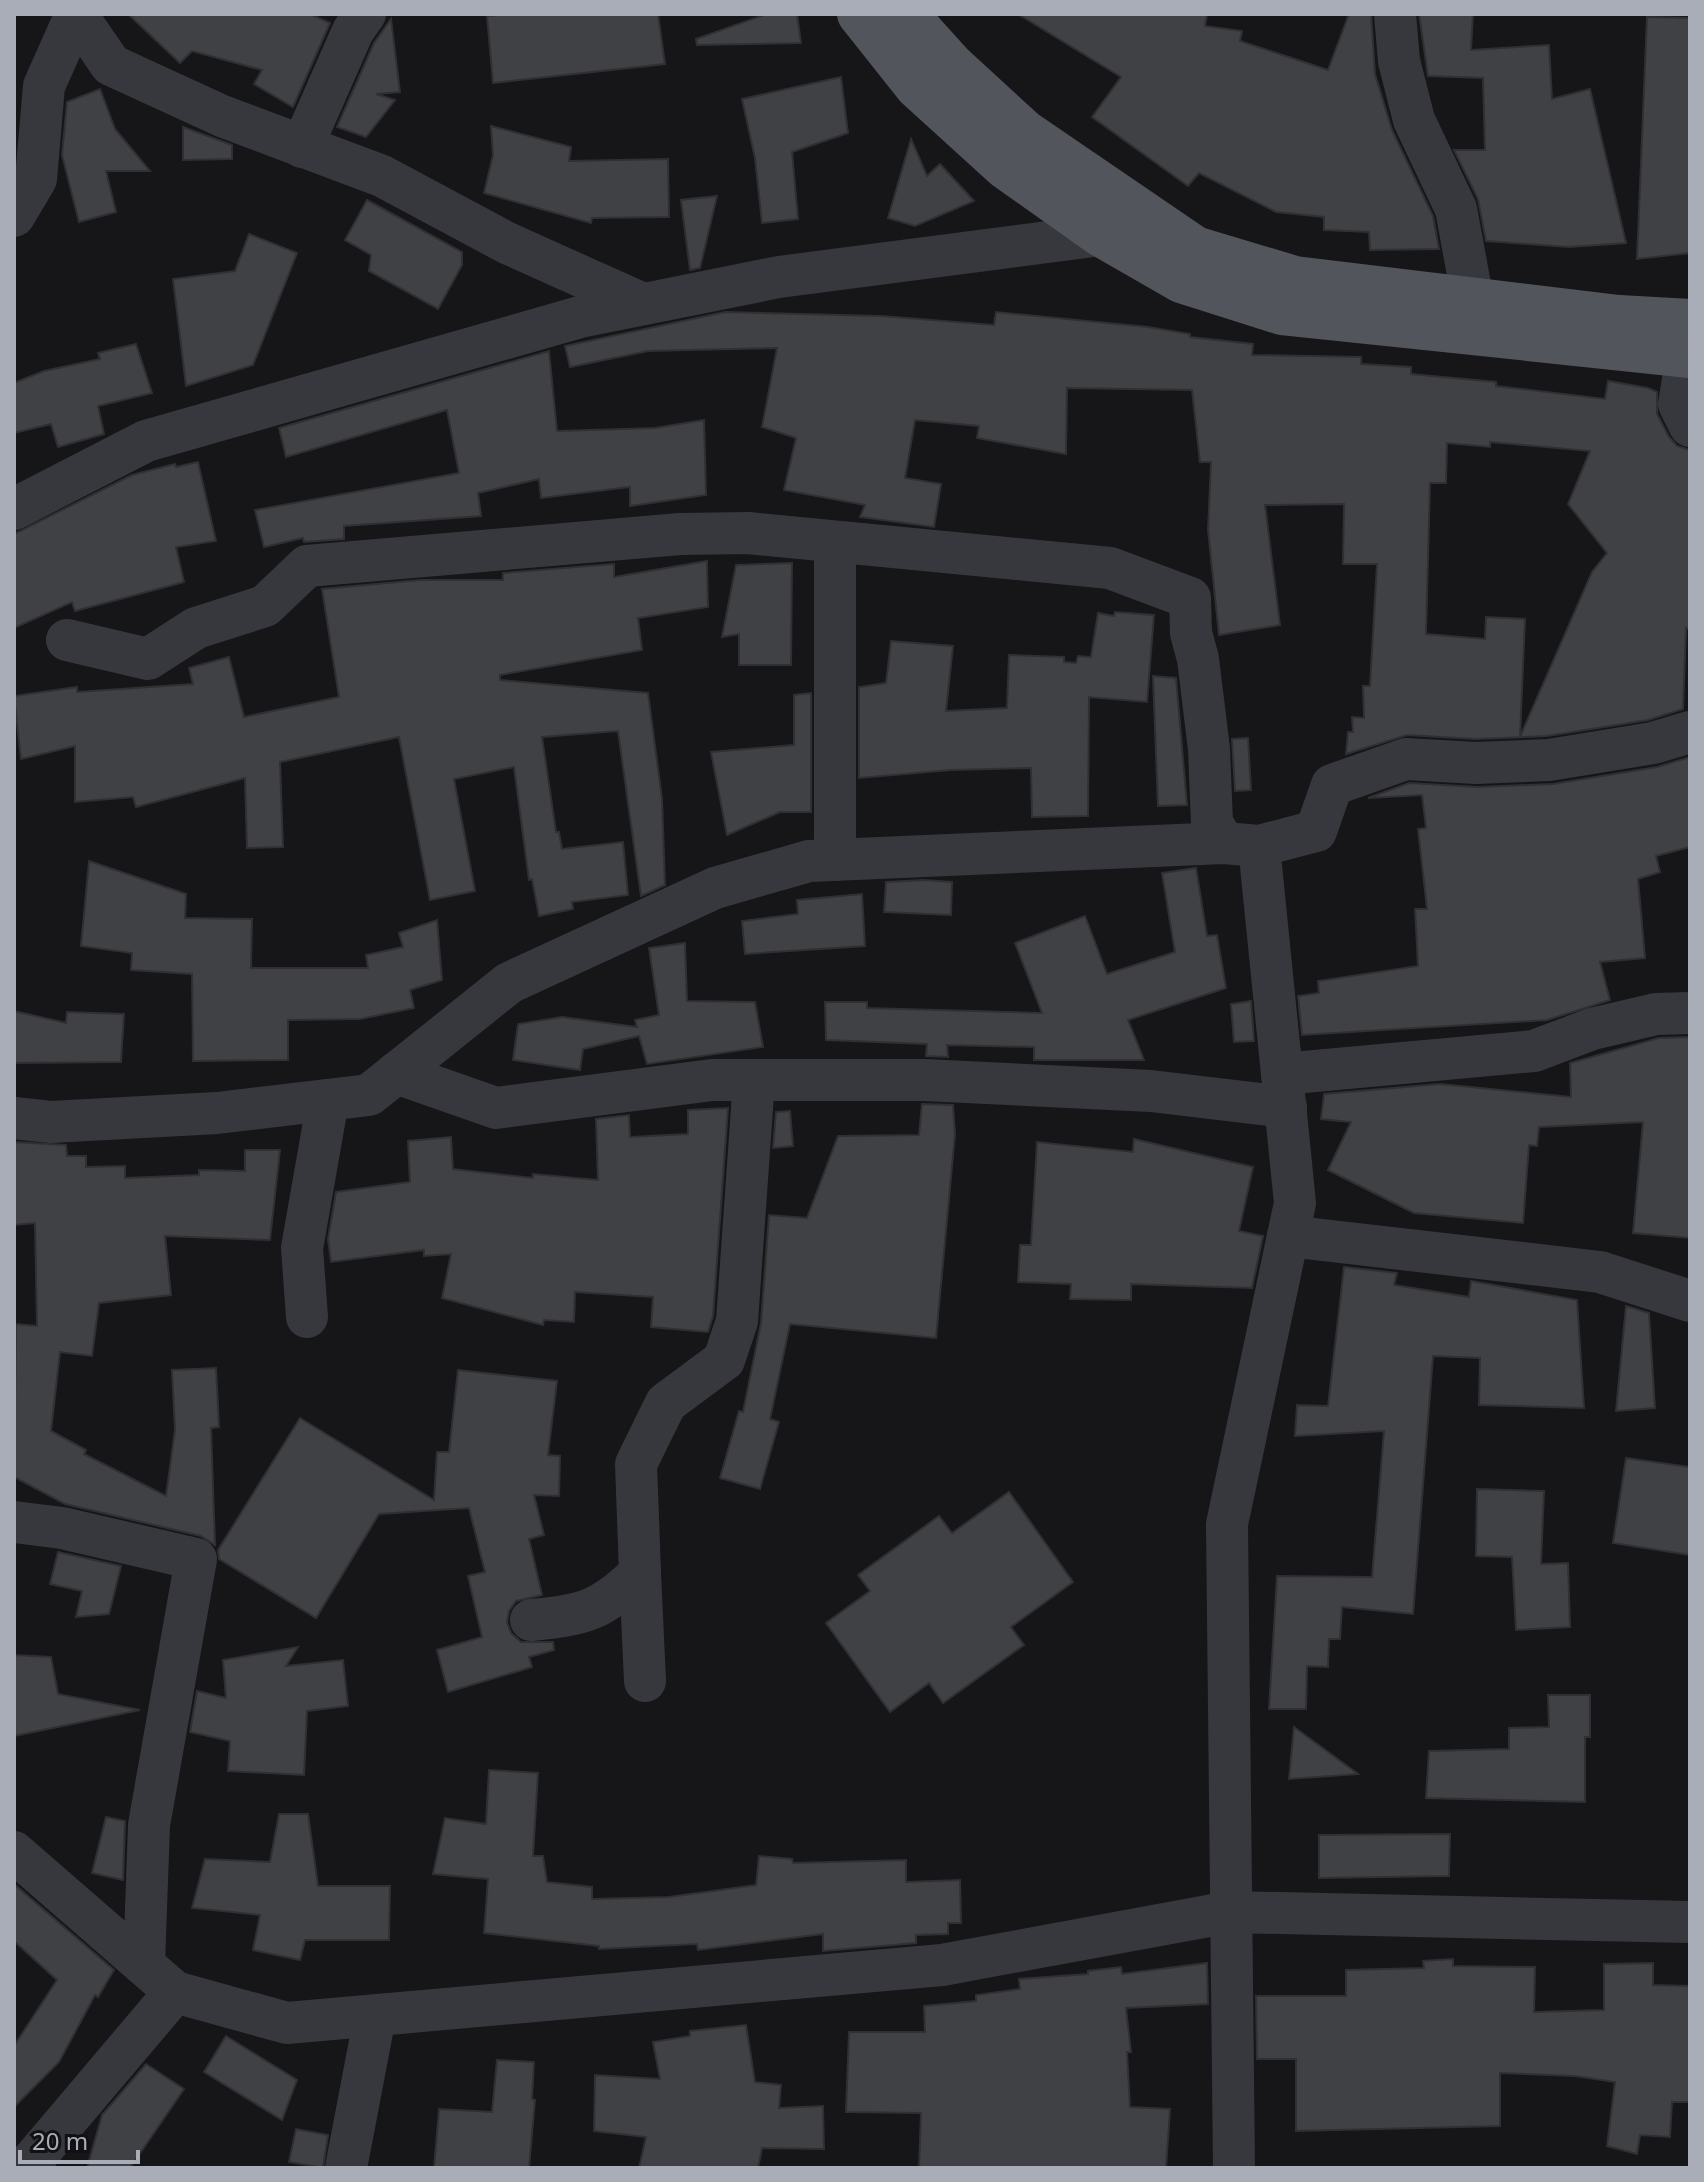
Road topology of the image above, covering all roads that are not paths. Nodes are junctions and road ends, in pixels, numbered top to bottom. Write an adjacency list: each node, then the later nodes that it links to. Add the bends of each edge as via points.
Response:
1 (76, 14): 6 (street, via 111,65); 7 (street, via 44,86 36,179)
2 (365, 14): 6 (street)
3 (859, 14): 8 (main road, via 917,87 1005,167)
4 (906, 14): 9 (main road, via 1025,132 1195,248)
5 (1395, 14): 10 (street, via 1399,61 1414,120 1456,209)
6 (302, 147): 11 (street, via 382,176 507,243)
7 (14, 216)
8 (1101, 235): 9 (main road, via 1181,281); 11 (street, via 779,277)
9 (1289, 295): 10 (main road); 12 (main road)
10 (1473, 301): 12 (main road)
11 (643, 304): 15 (street, via 146,441)
12 (1616, 332): 13 (main road)
13 (1689, 344): 14 (street, via 1679,404)
14 (1690, 426)
15 (14, 509)
16 (835, 542): 17 (street, via 748,533 680,534 307,566 265,606 196,628 148,659); 19 (street, via 1110,568 1190,598 1209,749 1212,823); 20 (street)
17 (67, 640)
18 (1690, 732): 19 (street, via 1549,760 1406,759 1332,785 1316,831)
19 (1242, 844): 20 (street); 24 (street)
20 (835, 860): 22 (street, via 809,861 715,888 509,983)
21 (1690, 1013): 24 (street, via 1656,1014 1592,1029 1534,1051)
22 (396, 1073): 23 (street, via 496,1108 712,1080); 25 (street, via 369,1095)
23 (754, 1080): 24 (street); 31 (street, via 737,1321 724,1360 666,1403 636,1464)
24 (1284, 1091): 27 (street, via 1295,1203)
25 (328, 1100): 26 (street, via 202,1114 51,1122); 29 (street, via 302,1248)
26 (14, 1118)
27 (1288, 1236): 28 (street, via 1600,1272); 35 (street, via 1227,1524)
28 (1690, 1301)
29 (307, 1317)
30 (14, 1522): 37 (street, via 196,1559 149,1825)
31 (640, 1573): 32 (street, via 611,1602 572,1616); 33 (street)
32 (531, 1620)
33 (645, 1681)
34 (14, 1852): 37 (street)
35 (1230, 1912): 36 (street); 39 (street, via 942,1965); 42 (street)
36 (1690, 1922)
37 (144, 1965): 38 (street)
38 (175, 1992): 39 (street, via 287,2023); 40 (street)
39 (375, 2016): 41 (street)
40 (26, 2168)
41 (346, 2168)
42 (1234, 2168)

